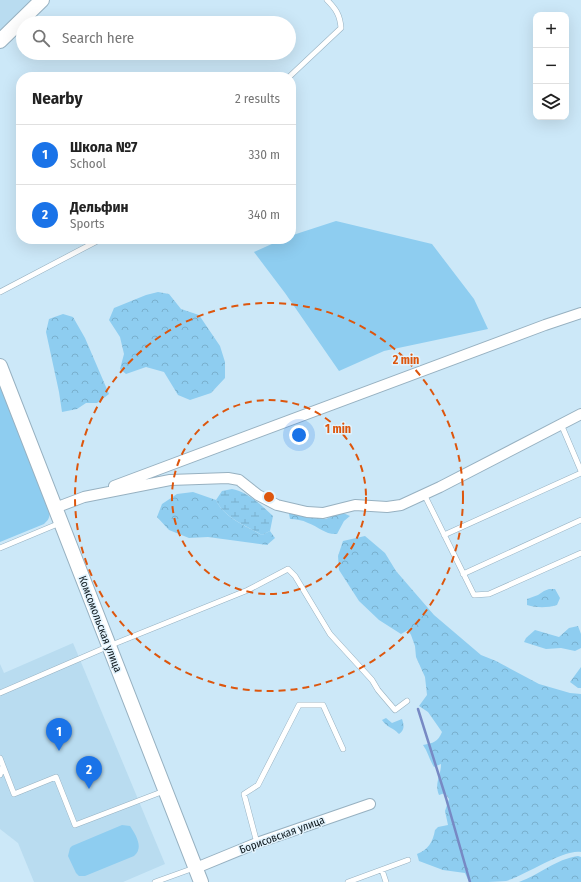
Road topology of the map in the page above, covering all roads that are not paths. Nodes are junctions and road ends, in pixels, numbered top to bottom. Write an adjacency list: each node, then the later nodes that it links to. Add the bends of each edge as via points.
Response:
1 (42, 0): 3 (main road)
2 (327, 0): 6 (lane, via 334,6 340,18 341,28)
3 (26, 16)
4 (16, 25): 5 (main road)
5 (0, 41)
6 (294, 72)
7 (91, 244): 8 (lane)
8 (0, 292)
9 (581, 313): 15 (street)
10 (0, 366): 16 (main road, Комсомольская улица)
11 (581, 414): 12 (street)
12 (561, 424): 13 (lane); 14 (street)
13 (581, 472): 19 (lane)
14 (424, 494): 15 (street, via 401,505 387,508 355,505 323,513 278,506 239,480 228,478 170,480); 19 (lane)
15 (84, 497): 16 (street)
16 (55, 508): 18 (main road, Комсомольская улица)
17 (581, 520): 22 (lane)
18 (61, 523): 20 (lane); 23 (main road, Комсомольская улица)
19 (444, 535): 22 (lane)
20 (0, 548)
21 (581, 553): 22 (lane, via 489,594 474,595)
22 (463, 574)
23 (109, 646): 24 (lane); 25 (lane, via 248,590 288,569 295,576 330,634 372,680 395,710); 30 (main road, Комсомольская улица)
24 (0, 693)
25 (407, 701)
26 (343, 749): 32 (lane, via 323,705 299,705 258,785 244,794)
27 (0, 758): 28 (lane)
28 (3, 766): 29 (lane); 30 (lane, via 14,794 56,777 75,824)
29 (0, 776)
30 (165, 791): 34 (main road, Комсомольская улица)
31 (370, 804): 32 (street, Борисовская улица)
32 (257, 843): 34 (street, Борисовская улица)
33 (408, 860): 35 (lane)
34 (196, 868): 36 (lane); 37 (main road, Комсомольская улица)
35 (382, 870): 38 (lane); 39 (lane)
36 (155, 882)
37 (201, 882)
38 (348, 882)
39 (386, 882)

